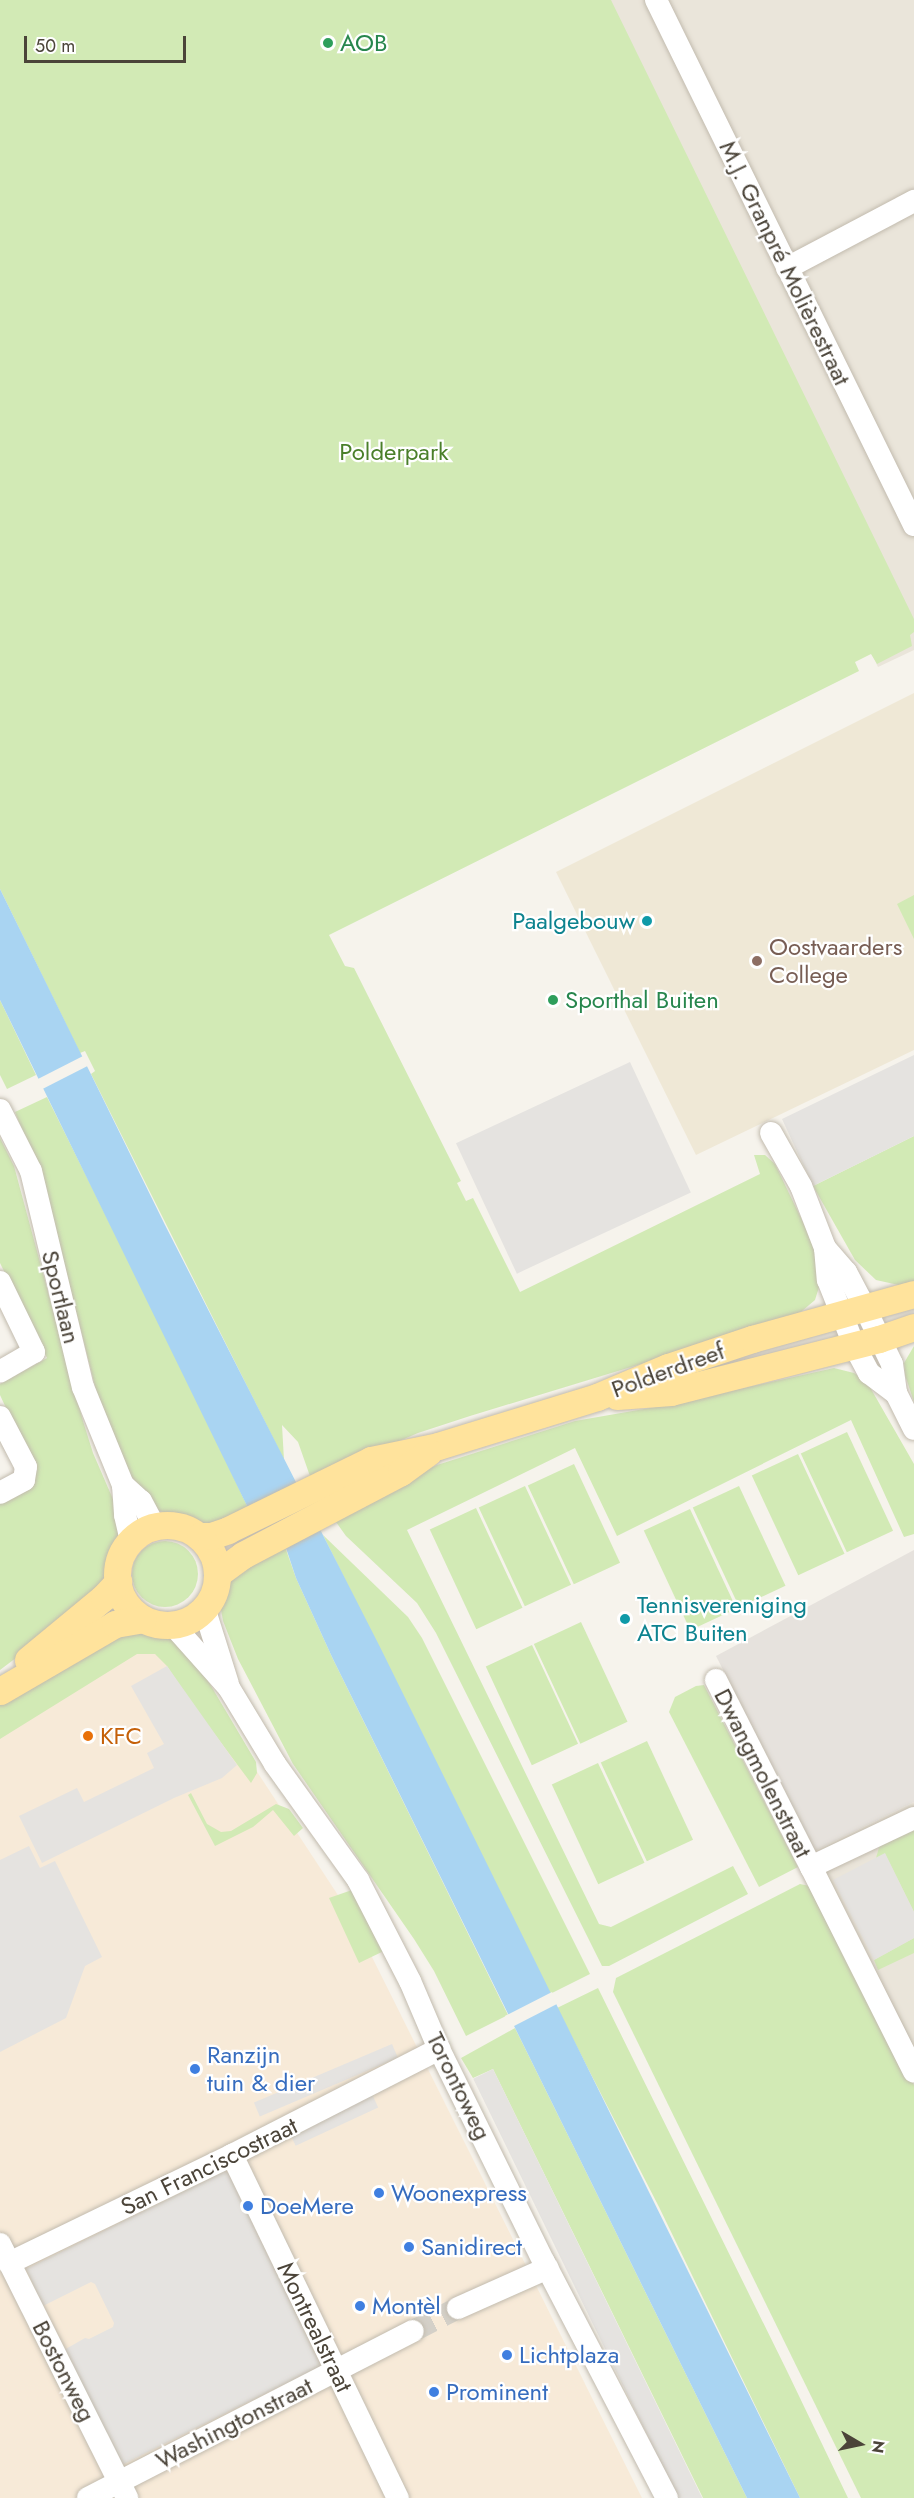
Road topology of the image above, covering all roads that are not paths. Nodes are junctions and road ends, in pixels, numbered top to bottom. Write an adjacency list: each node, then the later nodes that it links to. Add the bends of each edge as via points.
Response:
1 (656, 0): 3 (street, M.J. Granpré Molièrestraat)
2 (914, 201): 3 (street)
3 (787, 268): 4 (street, M.J. Granpré Molièrestraat)
4 (914, 525)
5 (0, 1110): 17 (street, Sportlaan, via 31,1171 83,1387)
6 (771, 1133): 9 (street, via 793,1168 825,1248 828,1280)
7 (0, 1282): 12 (street, via 34,1352)
8 (914, 1294): 9 (main road, Polderdreef)
9 (853, 1310): 11 (street); 13 (main road, Polderdreef, via 668,1367)
10 (914, 1327): 11 (main road, Polderdreef)
11 (867, 1342): 13 (main road, Polderdreef, via 671,1392); 15 (street, via 869,1373 896,1393)
12 (0, 1372)
13 (597, 1396): 16 (main road)
14 (0, 1416): 18 (street, via 27,1467 24,1480)
15 (914, 1429)
16 (438, 1446): 20 (main road, via 371,1460 228,1530); 22 (main road, via 401,1472 243,1555)
17 (123, 1485): 19 (street, Sportlaan, via 141,1501); 21 (street, Sportlaan)
18 (0, 1493)
19 (155, 1527): 20 (main road, via 187,1529); 21 (main road)
20 (200, 1536): 22 (main road, via 216,1560)
21 (131, 1541): 23 (main road, via 118,1567)
22 (217, 1574): 24 (main road)
23 (118, 1582): 25 (main road, via 126,1604); 29 (main road)
24 (207, 1606): 26 (main road, via 186,1622); 28 (street, Torontoweg)
25 (143, 1619): 26 (main road); 29 (main road, via 115,1624)
26 (172, 1624): 28 (street, Torontoweg)
27 (716, 1680): 31 (street, Dwangmolenstraat)
28 (229, 1688): 32 (street, Torontoweg, via 275,1764 358,1880 410,1981)
29 (0, 1689)
30 (914, 1818): 31 (street, Dwangmolenstraat)
31 (811, 1867): 33 (street, Dwangmolenstraat)
32 (439, 2049): 34 (street, San Franciscostraat); 36 (street, Torontoweg)
33 (914, 2072)
34 (232, 2155): 35 (street, San Franciscostraat); 39 (street, Montrealstraat)
35 (5, 2254): 40 (street, Bostonweg)
36 (548, 2268): 37 (street); 43 (street, Torontoweg)
37 (458, 2308)
38 (413, 2331): 39 (street, Washingtonstraat)
39 (336, 2370): 40 (street, Washingtonstraat); 42 (street, Montrealstraat)
40 (123, 2490): 41 (street, Washingtonstraat)
41 (88, 2498)
42 (398, 2498)
43 (667, 2498)

